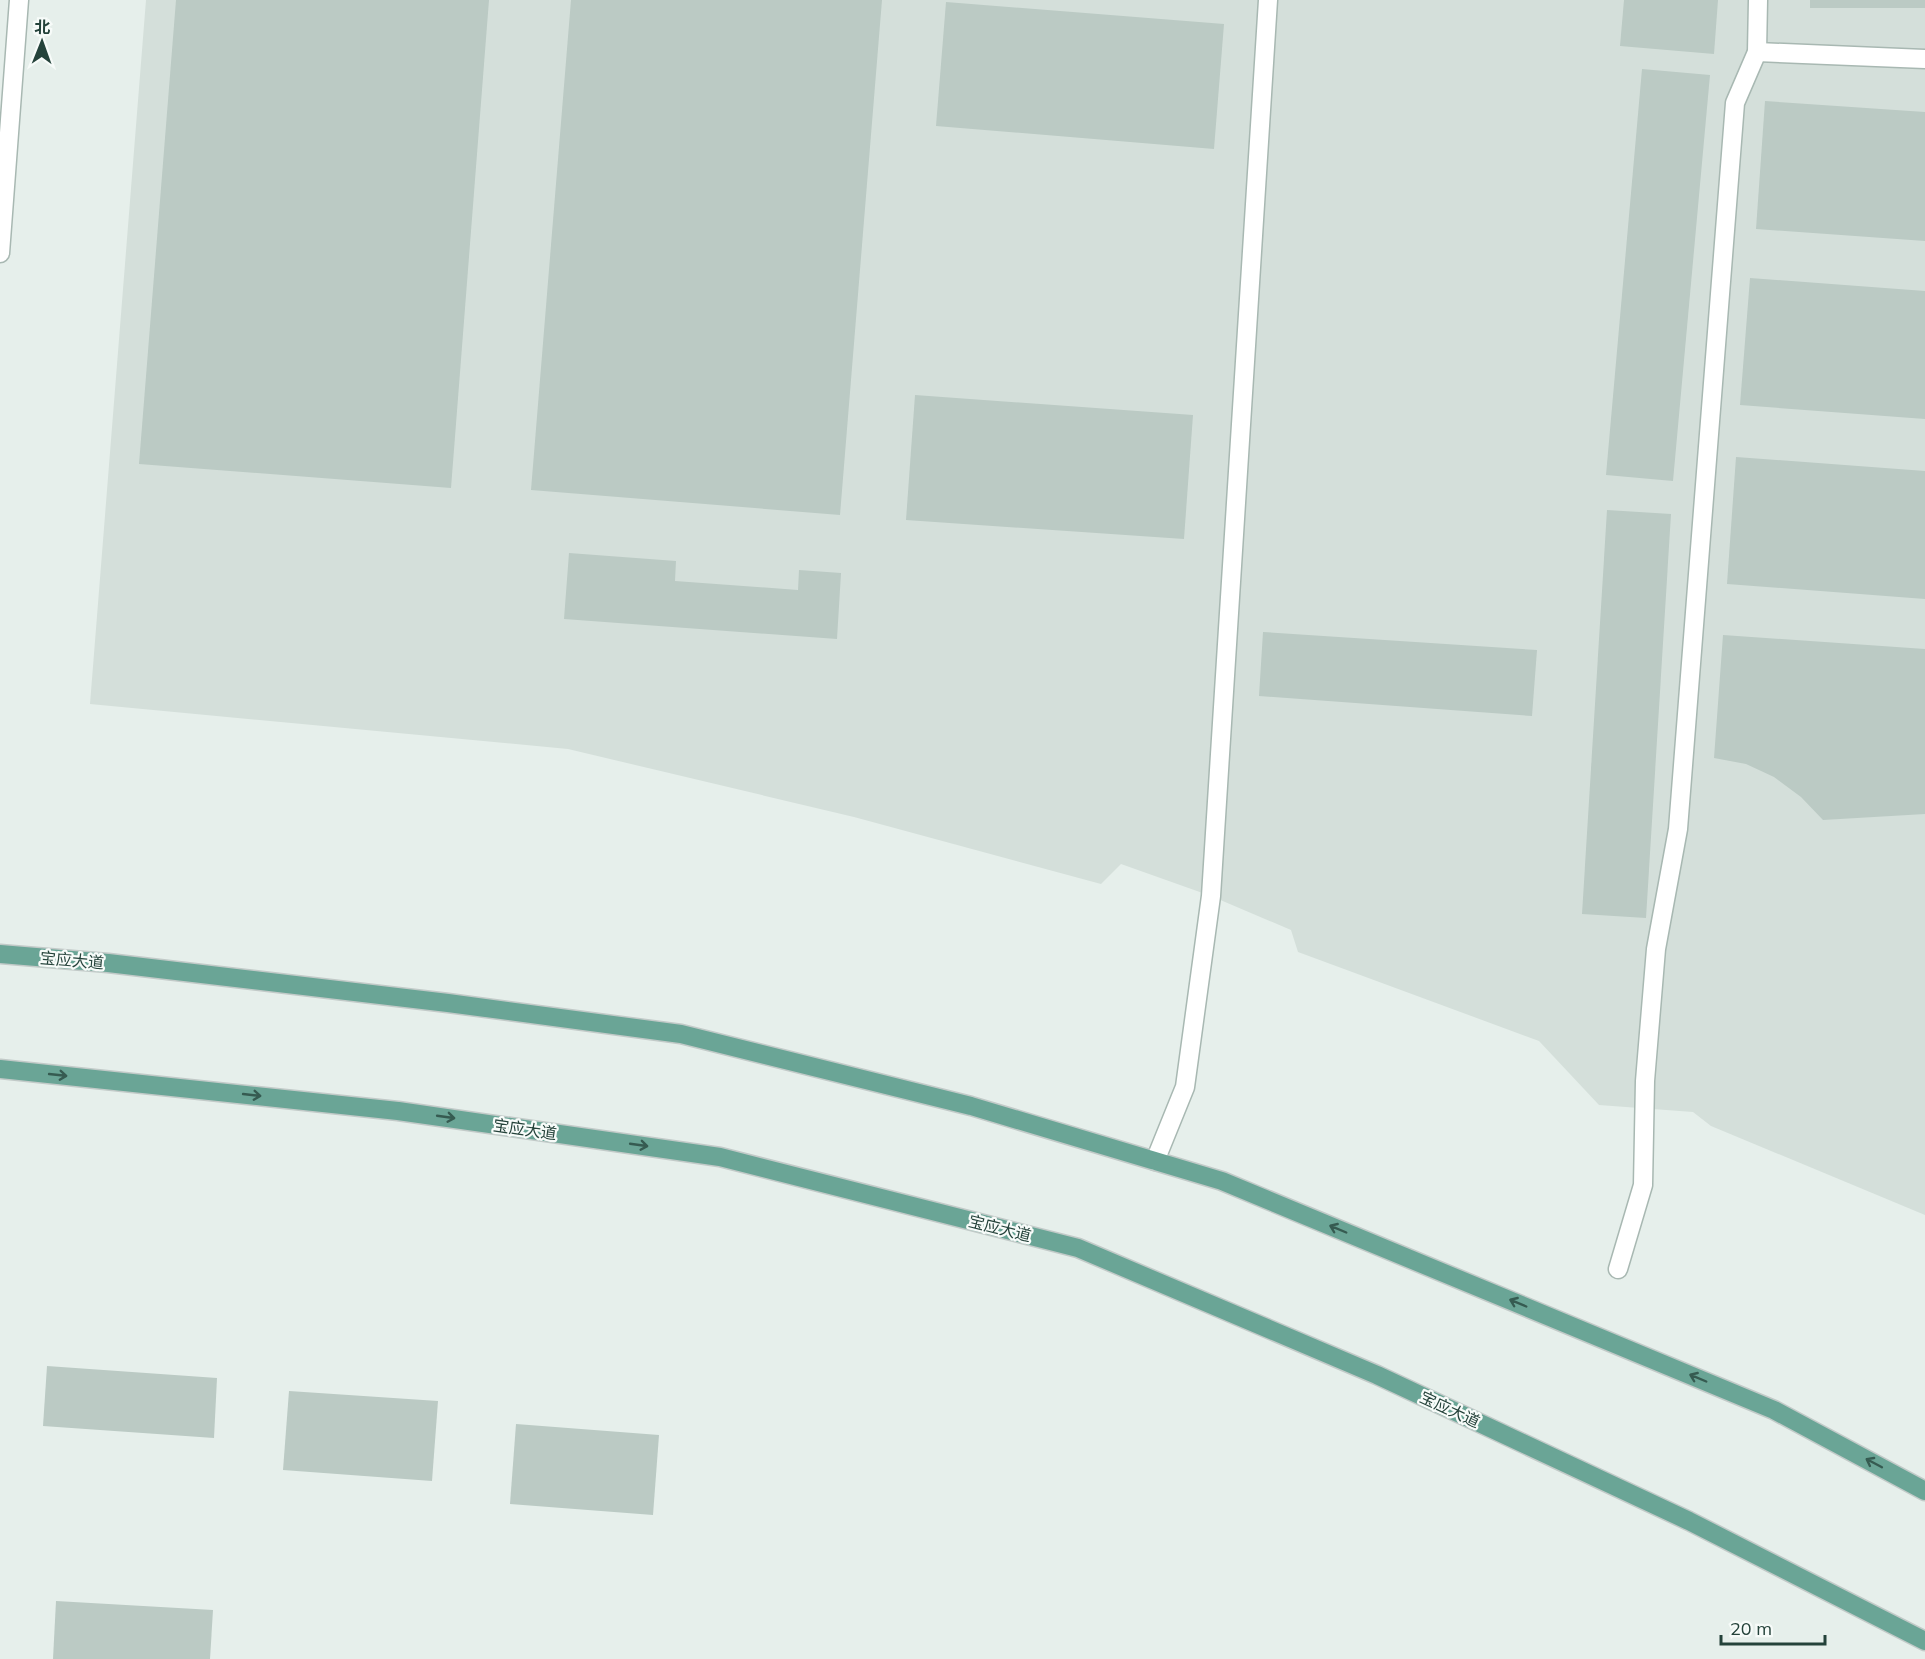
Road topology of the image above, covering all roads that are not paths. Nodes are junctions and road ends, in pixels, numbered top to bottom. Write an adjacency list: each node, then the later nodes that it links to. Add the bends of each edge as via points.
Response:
1 (19, 0): 6 (street)
2 (1268, 0): 10 (street, via 1211,896 1185,1087)
3 (1758, 0): 4 (street)
4 (1756, 52): 5 (street); 11 (street, via 1735,103 1678,829 1656,949 1645,1081 1644,1185)
5 (1925, 59)
6 (5, 133): 7 (street)
7 (0, 253)
8 (0, 954): 10 (main road, 宝应大道, via 108,963 681,1034 970,1106)
9 (0, 1069): 13 (main road, 宝应大道, one-way to 13, via 398,1111 720,1156 1078,1248 1377,1375 1689,1521)
10 (1155, 1161): 12 (main road, 宝应大道, one-way to 10, via 1774,1410 1222,1181)
11 (1618, 1269)
12 (1925, 1491)
13 (1925, 1641)

